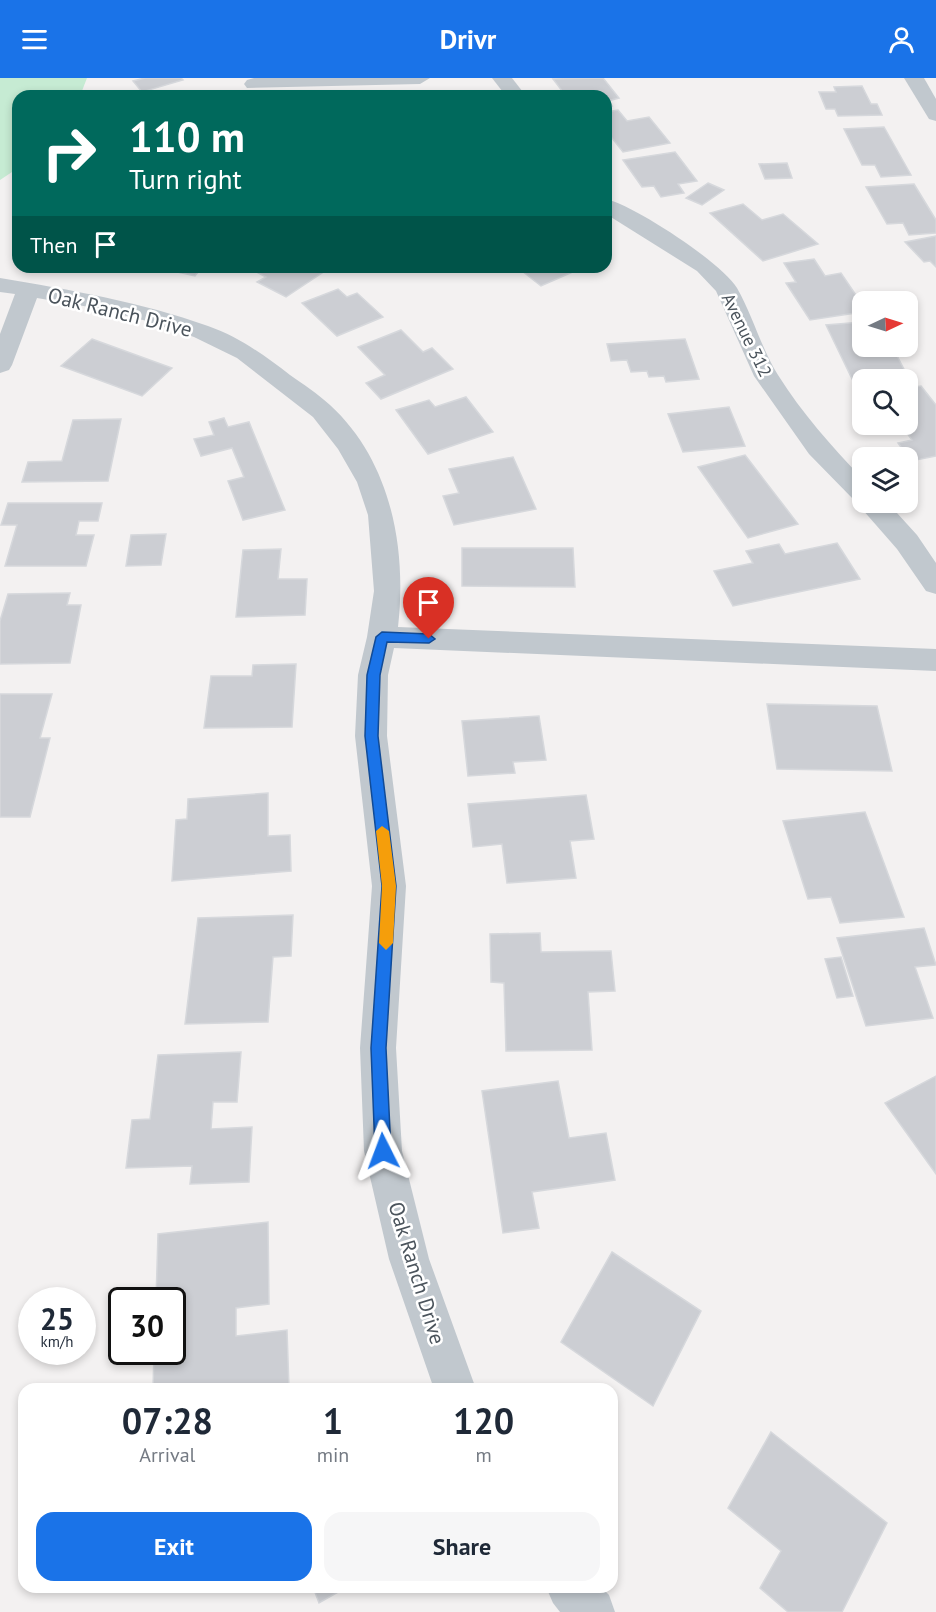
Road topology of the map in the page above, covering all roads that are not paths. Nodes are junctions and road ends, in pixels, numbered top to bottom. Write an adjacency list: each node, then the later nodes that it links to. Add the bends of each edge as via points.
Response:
1 (420, 78): 4 (street)
2 (502, 78): 5 (street)
3 (914, 78): 6 (street)
4 (254, 84)
5 (511, 90)
6 (936, 114)
7 (612, 209): 10 (street, Avenue 312, via 705,266 726,289 773,386 818,448)
8 (14, 288): 9 (street); 13 (street, Oak Ranch Drive, via 106,304 202,332 246,353 322,411 349,445 370,482 381,515 388,591)
9 (0, 365)
10 (852, 483)
11 (882, 513): 12 (street)
12 (936, 584)
13 (382, 637): 14 (street); 15 (street, Oak Ranch Drive, via 373,675 371,736 389,886 378,1048 383,1151 409,1259)
14 (936, 660)
15 (453, 1383)
16 (575, 1593): 17 (street)
17 (592, 1612)

